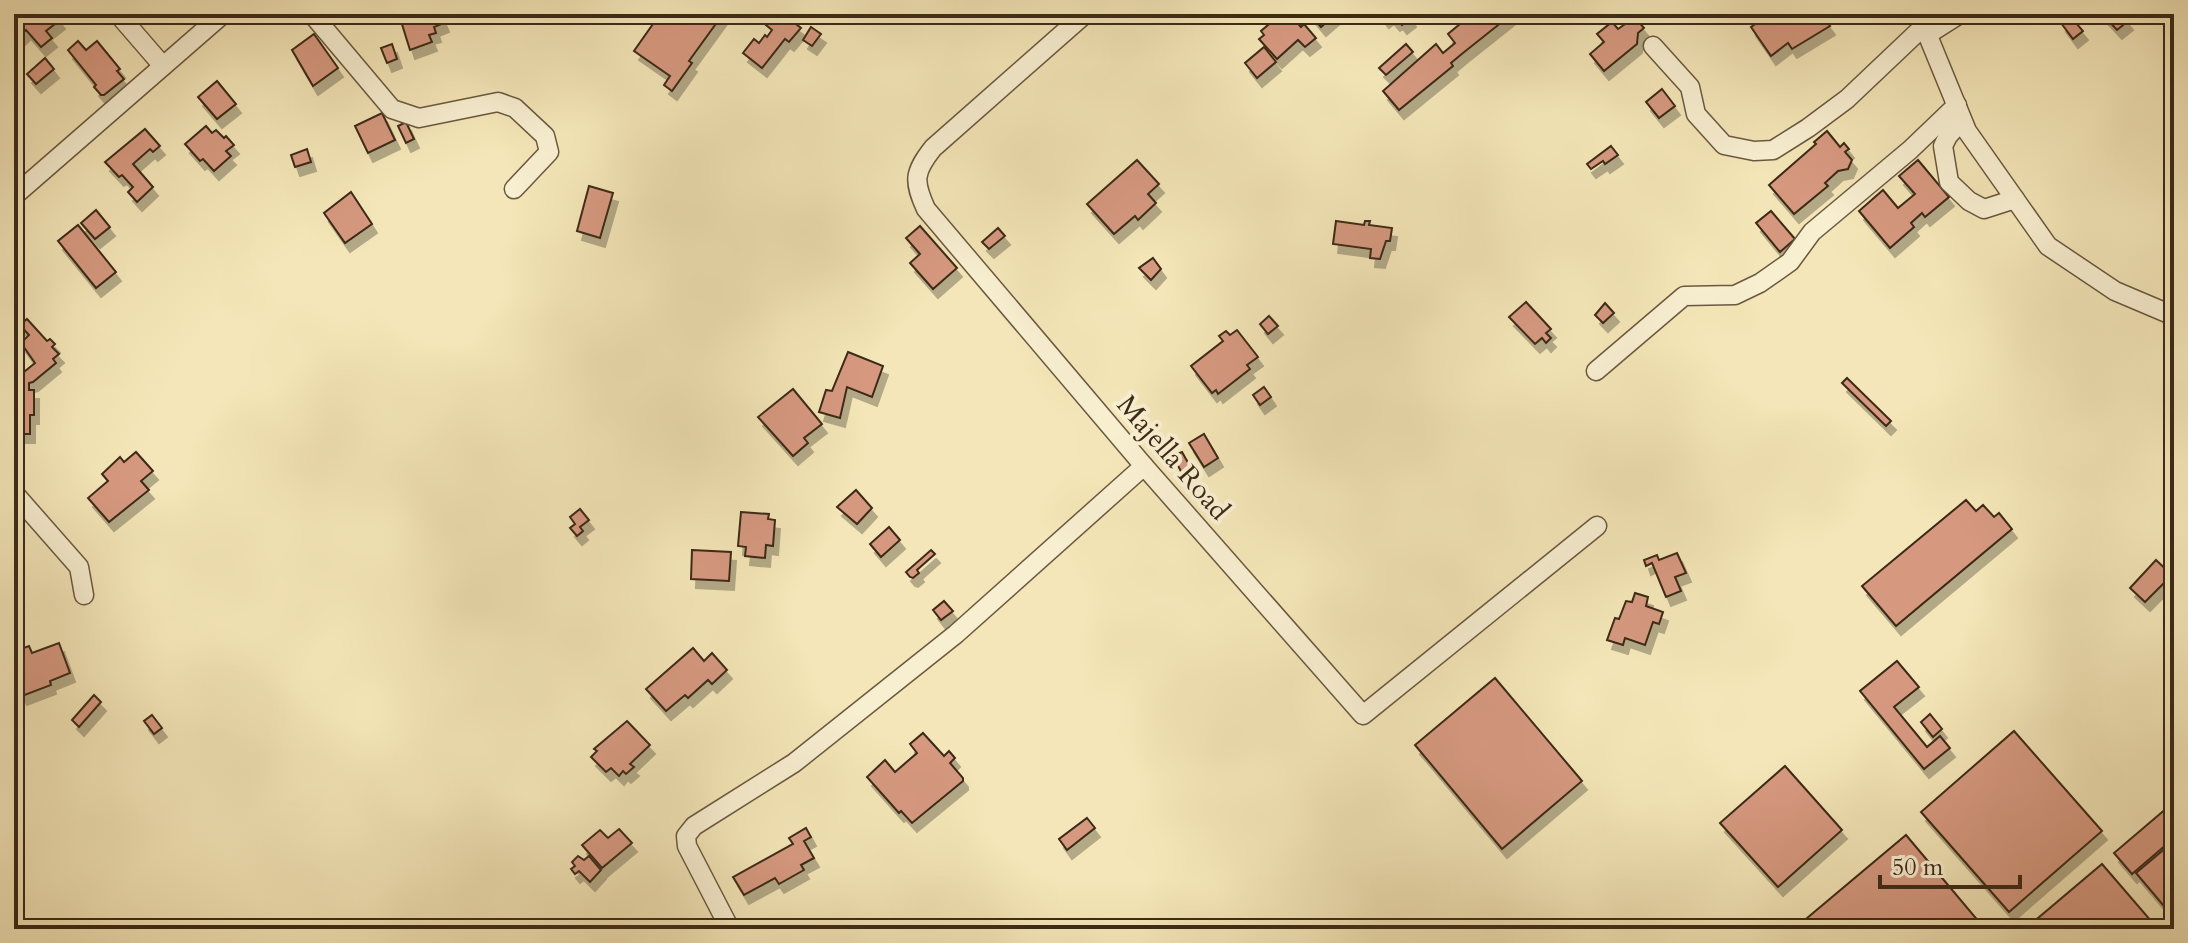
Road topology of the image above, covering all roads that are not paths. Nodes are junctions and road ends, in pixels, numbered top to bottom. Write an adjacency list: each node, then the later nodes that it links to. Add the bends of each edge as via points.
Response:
1 (118, 14): 8 (street)
2 (223, 14): 8 (street)
3 (312, 14): 10 (street, via 392,109 419,118 498,102 515,108 545,136 549,152)
4 (1085, 14): 15 (street, Majella Road, via 933,148 919,165 915,186 926,209)
5 (1960, 14): 6 (street)
6 (1923, 25): 7 (street, via 1847,99 1773,150 1724,145 1696,114 1690,87); 9 (street)
7 (1653, 46)
8 (163, 66): 11 (street)
9 (1960, 112): 12 (street, via 1967,131); 12 (street, via 1943,146 1949,182 1984,209); 14 (street, via 1812,232 1790,262 1735,295 1684,296)
10 (514, 189)
11 (17, 190)
12 (2015, 199): 13 (street, via 2048,246 2115,291)
13 (2174, 316)
14 (1596, 371)
15 (1144, 466): 17 (street, Majella Road, via 1363,715); 19 (street, via 956,634 794,763 694,826 686,836 687,846)
16 (14, 493): 18 (street, via 79,567)
17 (1597, 526)
18 (84, 595)
19 (730, 929)

